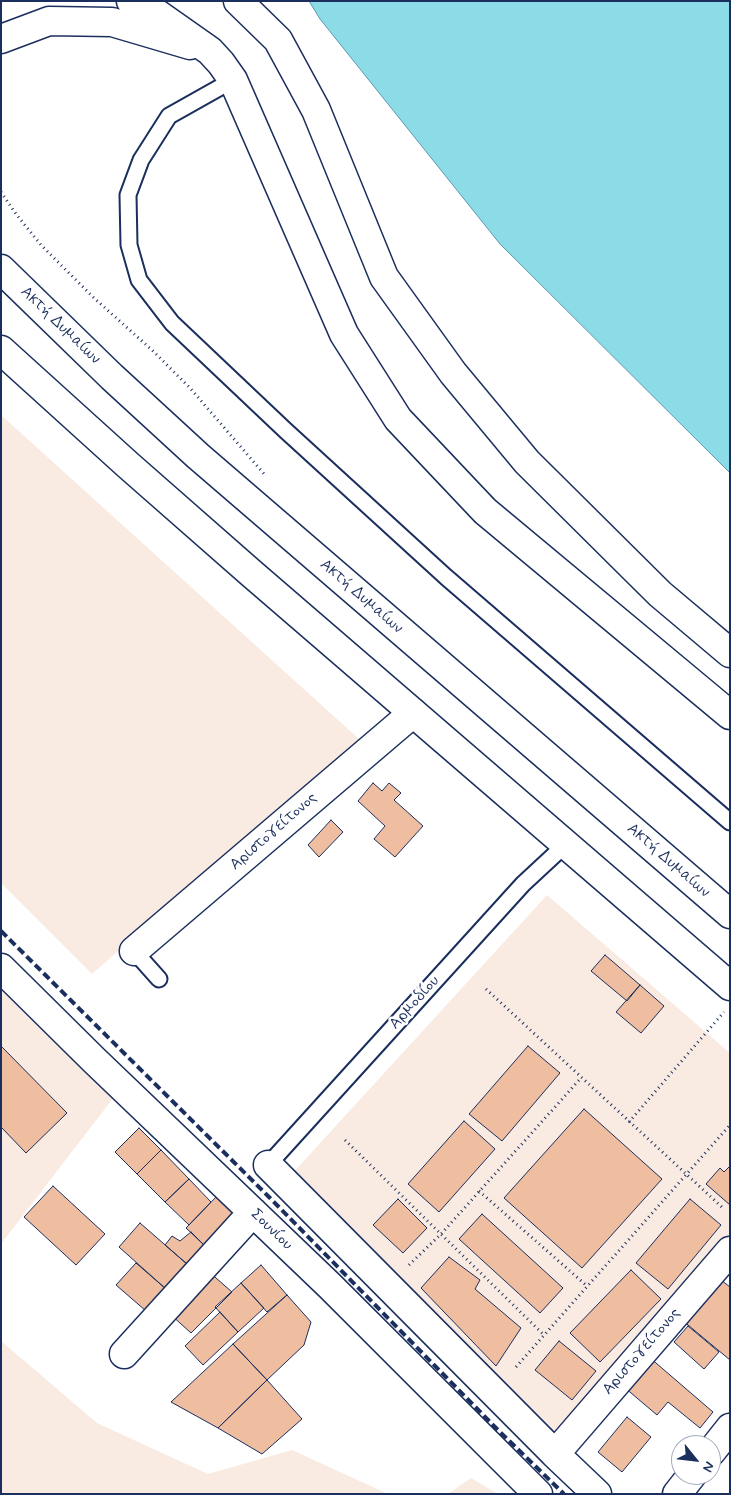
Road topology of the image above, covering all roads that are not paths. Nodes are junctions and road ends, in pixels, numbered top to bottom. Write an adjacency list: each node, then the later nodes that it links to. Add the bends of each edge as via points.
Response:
1 (131, 1): 4 (main road, via 156,13)
2 (238, 1): 8 (main road, via 278,40 316,110 384,277 453,373 527,462 660,594)
3 (1, 39): 4 (main road, via 49,21 112,22)
4 (210, 51): 5 (main road)
5 (233, 80): 10 (main road, via 344,334 398,418 485,511); 11 (lane, via 169,116 141,160 128,195 129,245 139,280 172,322 292,437 454,584)
6 (2, 268): 13 (main road, Ακτή Δυμαίων, via 112,377 198,456)
7 (1, 350): 9 (main road)
8 (730, 653)
9 (413, 713): 12 (main road); 14 (main road, Αριστογείτονος)
10 (730, 714)
11 (730, 822)
12 (565, 845): 17 (main road); 18 (lane, Αρμοδίου, via 524,884)
13 (730, 914)
14 (134, 951): 16 (lane)
15 (1, 968): 19 (main road, Σουνίου)
16 (159, 979)
17 (730, 986)
18 (268, 1165): 24 (main road)
19 (253, 1212): 21 (main road); 25 (main road, Σουνίου)
20 (730, 1251): 24 (main road, Αριστογείτονος)
21 (124, 1354)
22 (730, 1428): 23 (main road)
23 (721, 1439)
24 (555, 1454): 26 (main road)
25 (538, 1494)
26 (597, 1494)

